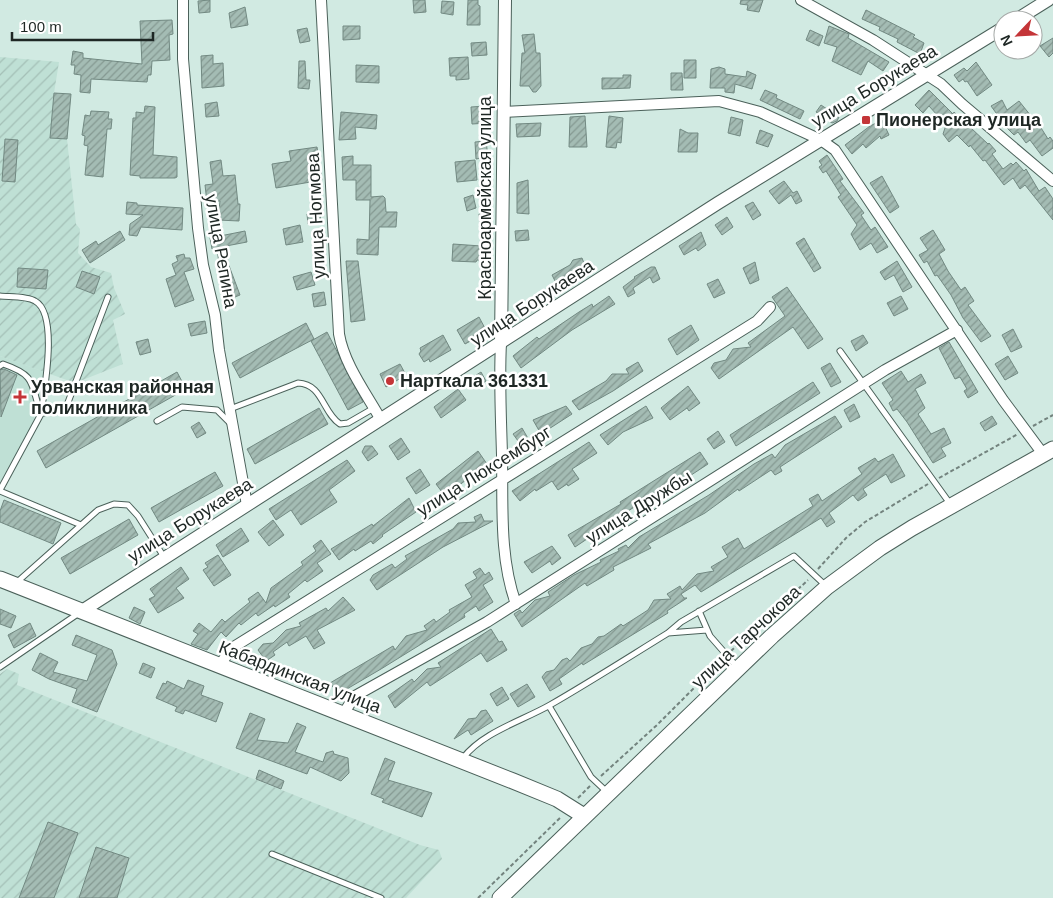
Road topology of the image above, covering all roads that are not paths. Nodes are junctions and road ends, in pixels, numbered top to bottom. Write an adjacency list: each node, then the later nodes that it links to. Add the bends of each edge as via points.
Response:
1 (183, 0): 21 (street, улица Репина, via 182,51 191,168 203,265 216,316)
2 (321, 0): 20 (street, улица Ногмова, via 339,334 341,347)
3 (505, 0): 9 (street, Красноармейская улица)
4 (801, 0): 8 (street)
5 (1048, 0): 6 (street)
6 (1032, 10)
7 (993, 34): 8 (street, улица Борукаева)
8 (928, 75): 10 (street, улица Борукаева); 11 (street)
9 (503, 112): 10 (street, via 719,101 760,112); 16 (street, Красноармейская улица)
10 (821, 140): 15 (street, via 835,150); 16 (street, улица Борукаева)
11 (1053, 181)
12 (0, 296): 22 (lane, via 34,300 44,310 48,356)
13 (108, 298): 22 (lane, via 66,405)
14 (770, 307): 27 (street, улица Люксембург, via 757,321)
15 (957, 330): 19 (street, улица Дружбы); 26 (street, via 1003,400)
16 (501, 343): 23 (street, улица Борукаева); 27 (street, Красноармейская улица)
17 (840, 351): 19 (lane)
18 (0, 366): 22 (lane, via 3,364 22,371 29,377)
19 (864, 385): 30 (lane); 35 (street, улица Дружбы)
20 (374, 408): 21 (lane, via 348,423 340,424 334,420 314,388 298,383); 23 (street, улица Ногмова)
21 (230, 409): 25 (street, улица Репина)
22 (41, 414): 28 (lane)
23 (381, 420): 29 (street, улица Борукаева)
24 (157, 421): 25 (lane, via 182,407 217,410)
25 (234, 430): 29 (street, улица Репина)
26 (1048, 452): 30 (main road, улица Тарчокова)
27 (501, 480): 35 (street, Красноармейская улица, via 506,564); 40 (street, улица Люксембург, via 232,648)
28 (0, 491): 31 (lane)
29 (247, 505): 32 (street, улица Борукаева)
30 (951, 505): 34 (main road, улица Тарчокова, via 880,548)
31 (81, 525): 32 (lane, via 98,510 114,504 128,505); 33 (lane)
32 (164, 557): 36 (street, улица Борукаева)
33 (7, 582): 36 (main road, Кабардинская улица)
34 (827, 587): 37 (lane, via 794,556); 42 (main road, улица Тарчокова)
35 (516, 604): 44 (street, улица Дружбы, via 355,696)
36 (82, 611): 40 (main road, Кабардинская улица); 41 (lane)
37 (698, 611): 38 (lane); 39 (lane)
38 (707, 630): 39 (lane); 42 (lane)
39 (668, 633): 43 (lane)
40 (219, 666): 44 (main road, Кабардинская улица)
41 (0, 667)
42 (738, 668): 46 (main road, улица Тарчокова)
43 (549, 706): 45 (lane, via 482,740); 46 (lane, via 592,776)
44 (343, 714): 45 (main road, Кабардинская улица)
45 (461, 761): 47 (main road, Кабардинская улица, via 557,799)
46 (608, 792): 47 (main road, улица Тарчокова)
47 (584, 816): 50 (main road, улица Тарчокова)
48 (272, 854): 49 (lane)
49 (381, 898)
50 (500, 898)

